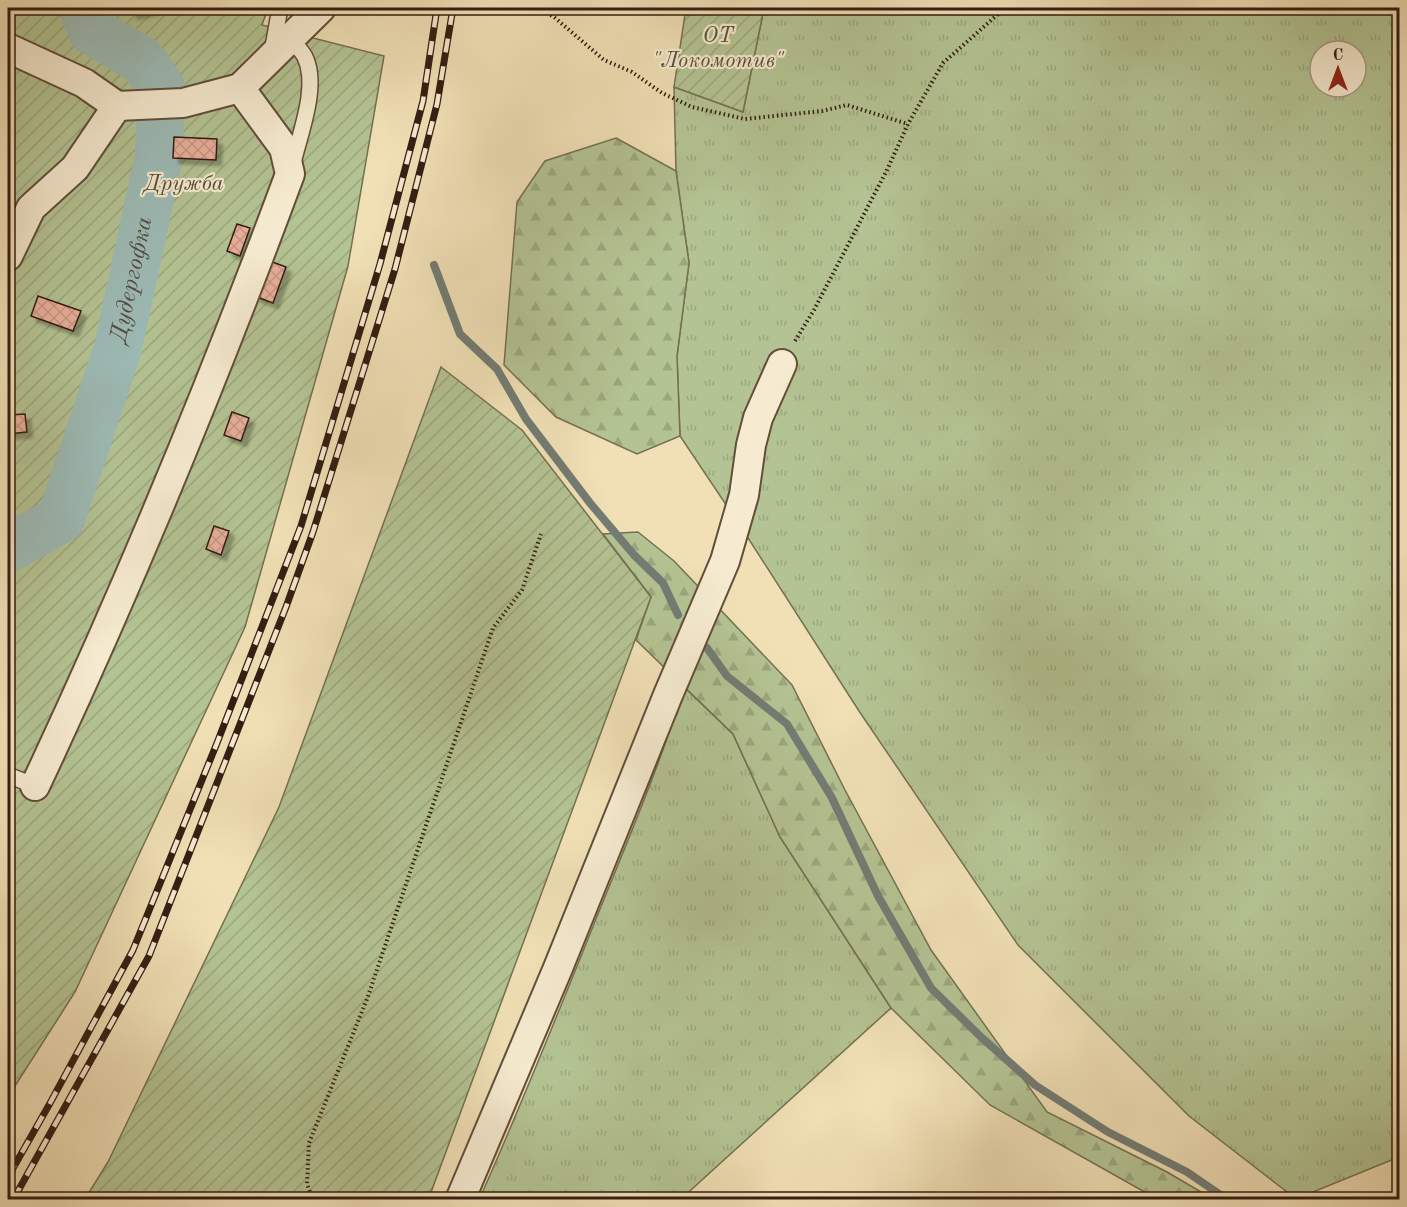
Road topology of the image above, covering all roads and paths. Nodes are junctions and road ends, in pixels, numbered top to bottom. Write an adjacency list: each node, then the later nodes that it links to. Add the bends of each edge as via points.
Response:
1 (280, 8): 7 (lane)
2 (321, 8): 5 (street)
3 (539, 8): 10 (path, via 604,60 692,107 745,119 847,105)
4 (1005, 8): 10 (path, via 943,63)
5 (291, 38): 7 (street); 11 (lane, via 309,70 309,97)
6 (8, 48): 9 (street)
7 (271, 58): 8 (street)
8 (240, 88): 9 (street, via 183,103); 11 (street, via 284,148)
9 (126, 105): 12 (street, via 75,168)
10 (908, 124): 14 (path, via 814,310)
11 (290, 174): 17 (street, via 176,468)
12 (19, 203): 13 (street)
13 (8, 256)
14 (782, 364): 19 (street, via 758,418 744,495 725,561)
15 (541, 534): 18 (path, via 522,590 493,628 367,999 309,1143 307,1185)
16 (8, 776): 17 (lane)
17 (35, 786)
18 (313, 1200)
19 (460, 1200)

